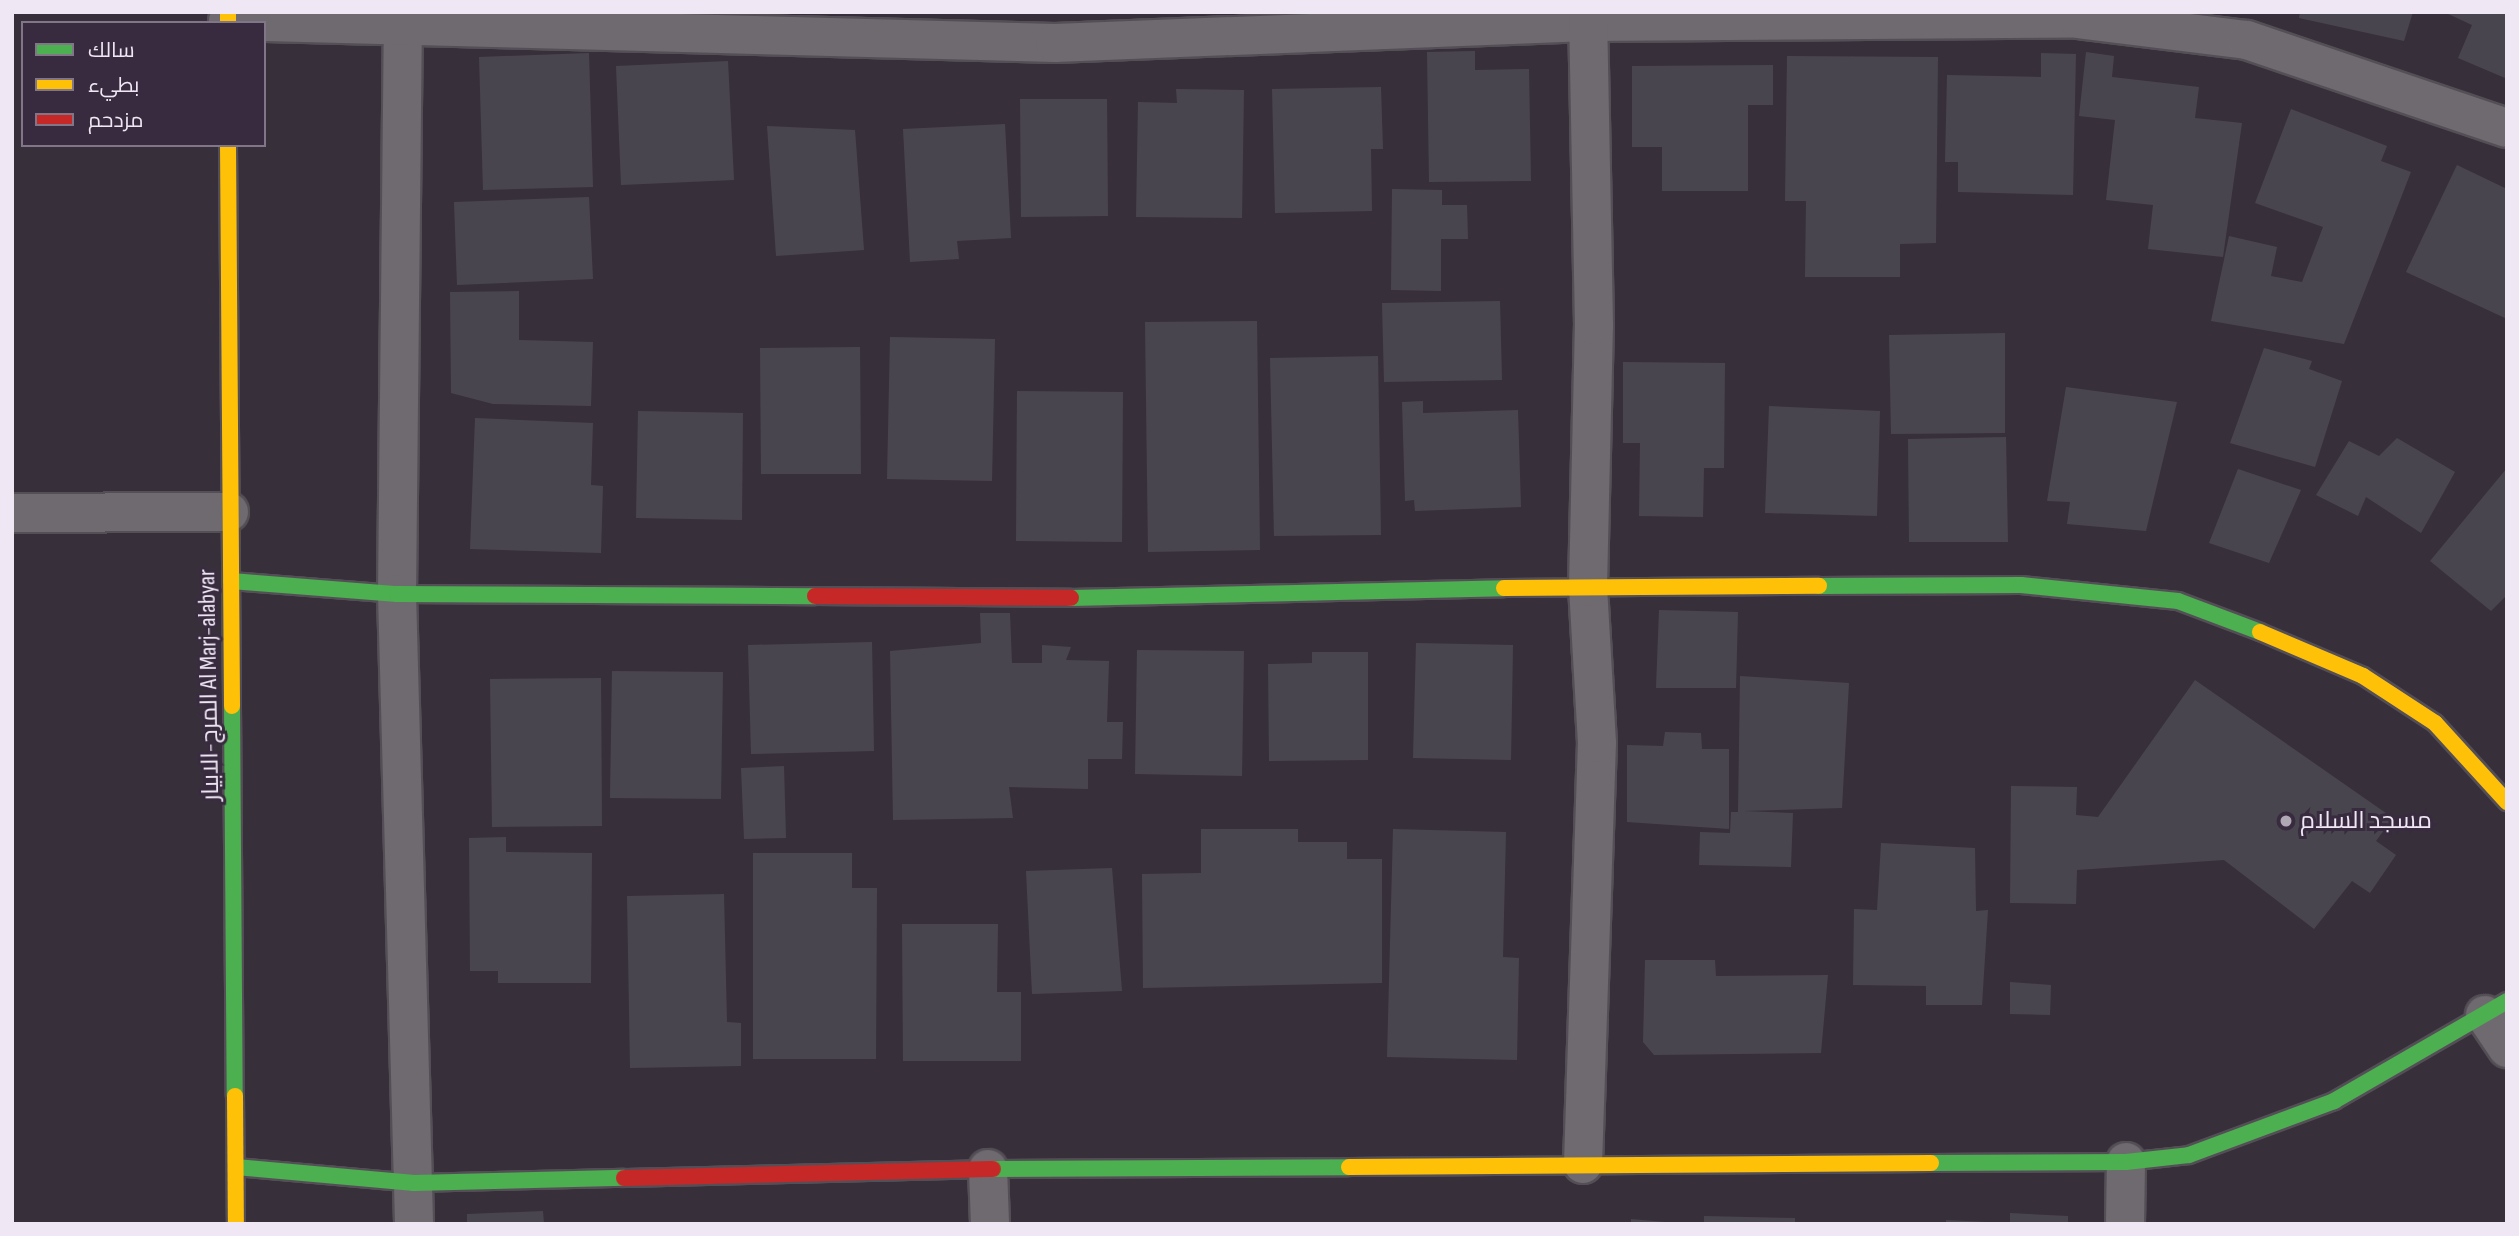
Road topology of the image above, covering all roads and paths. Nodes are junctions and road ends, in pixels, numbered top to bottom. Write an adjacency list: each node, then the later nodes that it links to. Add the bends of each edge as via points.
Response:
1 (1588, 17): 2 (street, via 1055,43); 4 (street, via 2078,19 2247,40); 9 (street, via 1594,326)
2 (404, 18): 3 (street); 10 (street)
3 (228, 19)
4 (2507, 128)
5 (228, 147): 6 (main road, المرج-الابيار Al Marj-alabyar)
6 (229, 512): 7 (street); 8 (main road, المرج-الابيار Al Marj-alabyar)
7 (12, 513)
8 (231, 581): 10 (main road); 16 (main road, المرج-الابيار Al Marj-alabyar)
9 (1588, 587): 10 (main road, via 1155,598); 11 (main road, via 2021,585 2178,601 2363,676 2435,723); 15 (street, via 1597,743)
10 (397, 594): 18 (street)
11 (2507, 802)
12 (2496, 1008): 13 (street); 14 (main road, via 2383,1076 2260,1132 2189,1154)
13 (2507, 1048)
14 (2126, 1162): 15 (main road); 22 (street)
15 (1583, 1164): 17 (main road)
16 (236, 1167): 18 (main road); 19 (main road, المرج-الابيار Al Marj-alabyar)
17 (988, 1169): 18 (main road); 21 (street)
18 (414, 1183): 20 (street)
19 (236, 1224)
20 (414, 1224)
21 (990, 1224)
22 (2125, 1224)

